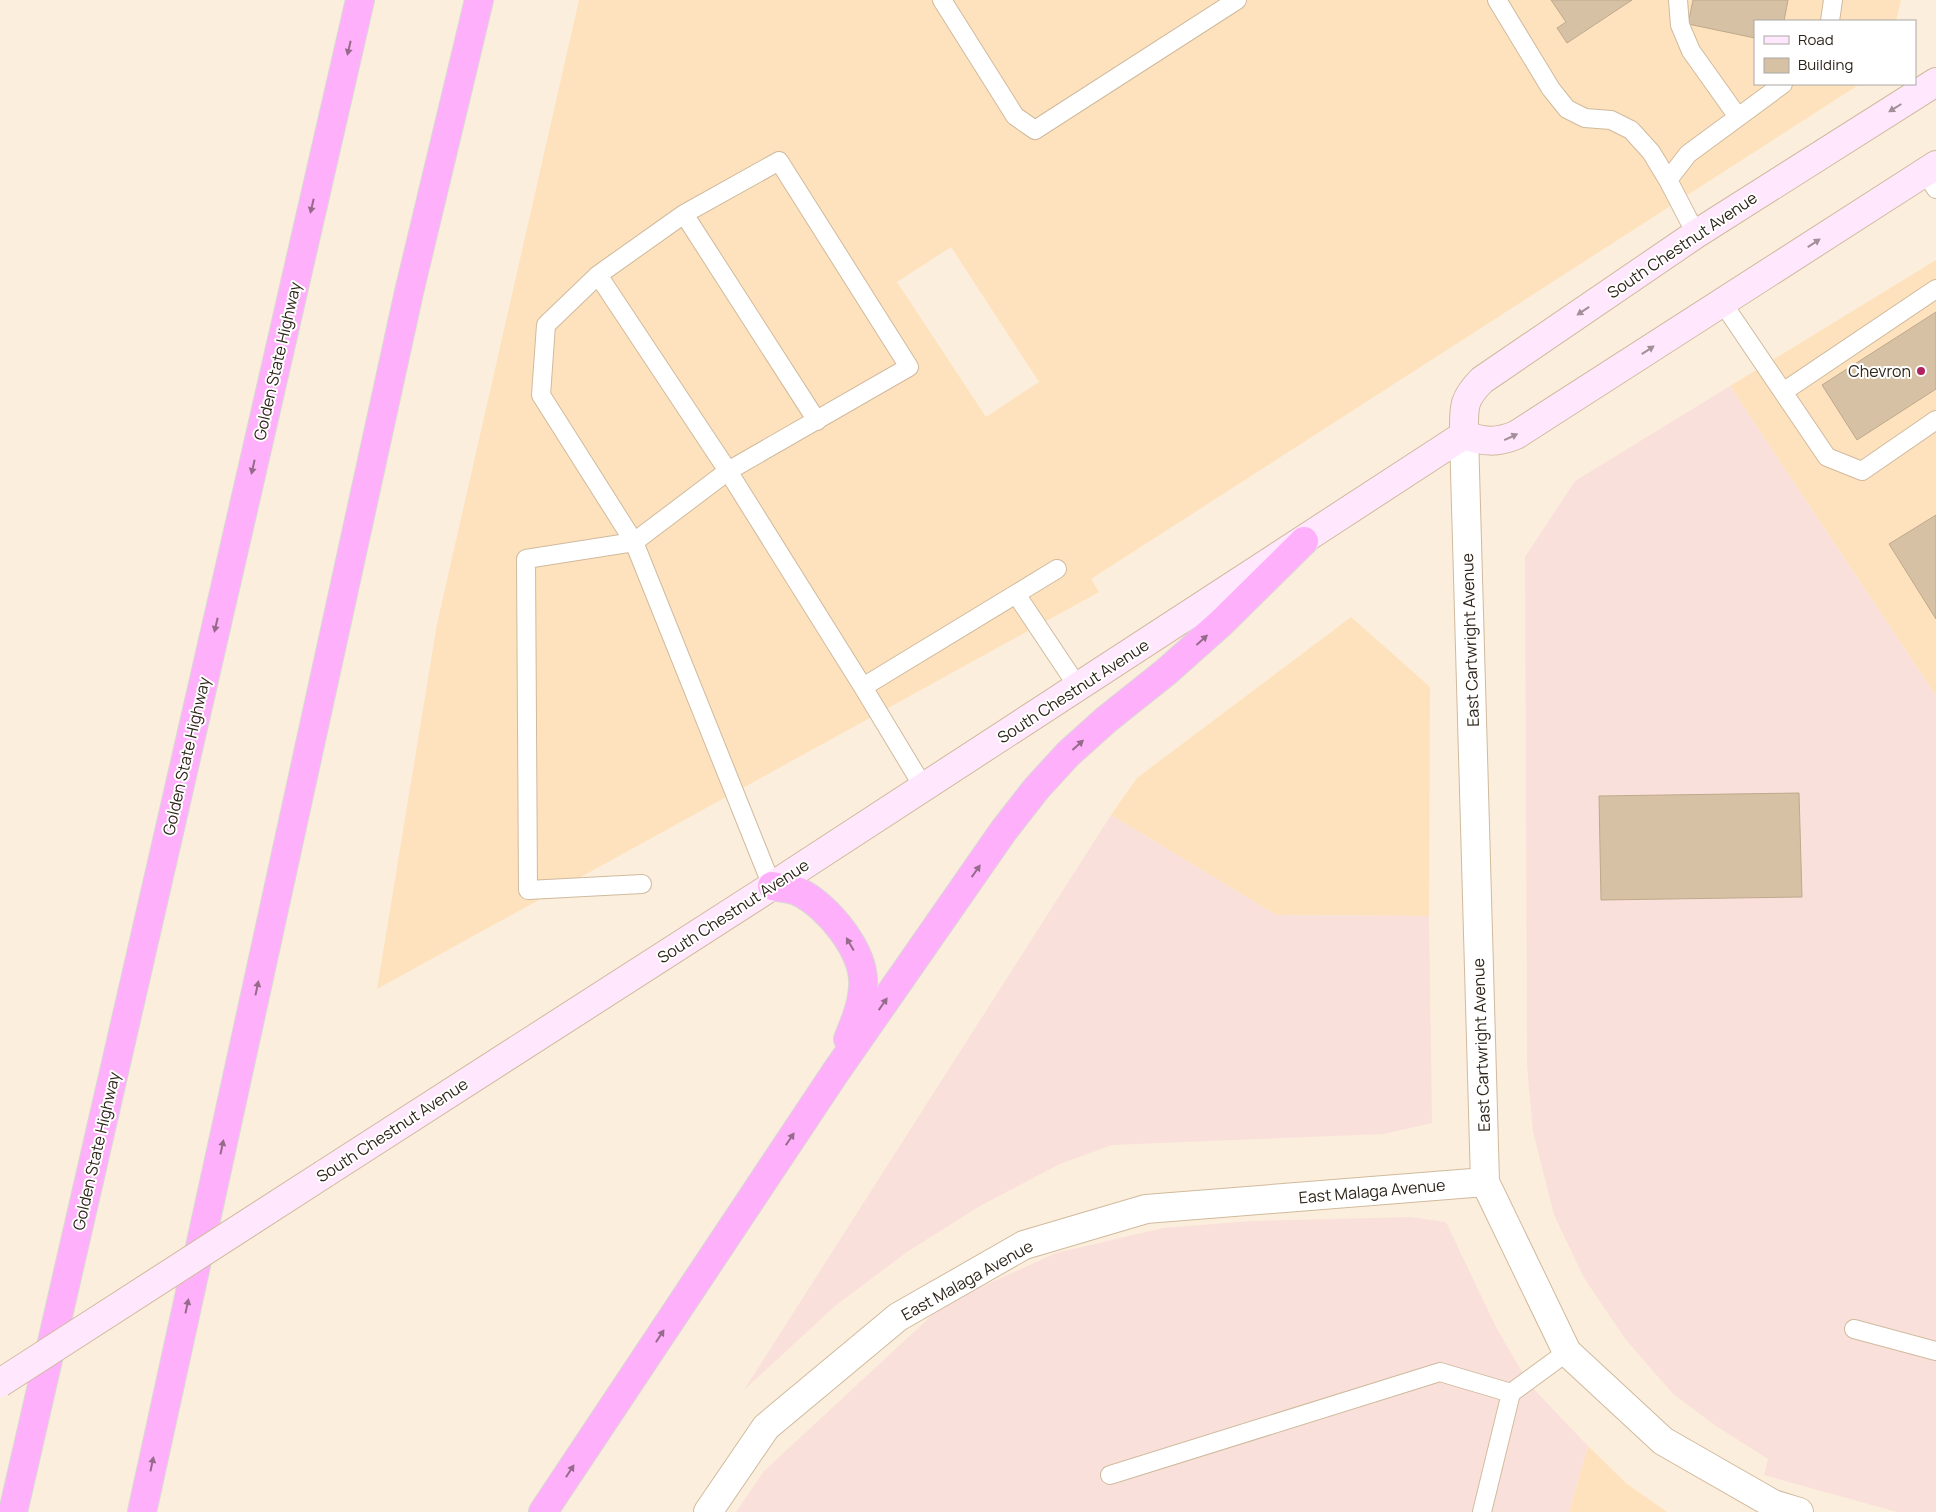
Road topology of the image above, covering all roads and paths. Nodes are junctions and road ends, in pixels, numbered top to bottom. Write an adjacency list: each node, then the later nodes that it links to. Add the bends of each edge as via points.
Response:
1 (360, 0): 42 (highway, Golden State Highway, one-way to 42)
2 (479, 0): 43 (highway, one-way to 2, via 407,302)
3 (942, 0): 4 (lane, via 1014,116 1035,130)
4 (1237, 0)
5 (1497, 0): 13 (lane, via 1551,89 1567,109 1585,118 1611,120 1631,130 1651,152)
6 (1678, 0): 11 (lane, via 1680,25 1691,51)
7 (1833, 0): 8 (lane)
8 (1830, 20)
9 (1936, 82): 15 (main road, South Chestnut Avenue, one-way to 15)
10 (1781, 85): 11 (lane)
11 (1738, 117): 13 (lane, via 1688,154)
12 (1932, 175): 18 (main road, one-way to 12)
13 (1668, 180): 15 (lane)
14 (684, 214): 16 (lane); 21 (lane); 21 (lane, via 779,161 909,367)
15 (1696, 234): 22 (main road, South Chestnut Avenue, one-way to 22, via 1482,380 1470,392 1464,405)
16 (598, 275): 23 (lane); 25 (lane, via 546,325 541,395)
17 (1936, 290): 19 (lane)
18 (1722, 302): 19 (lane); 22 (main road, one-way to 18, via 1491,442 1516,435)
19 (1783, 392): 20 (lane, via 1827,457 1862,471)
20 (1936, 420)
21 (817, 421): 23 (lane)
22 (1464, 435): 24 (main road, South Chestnut Avenue); 34 (street, East Cartwright Avenue)
23 (728, 471): 25 (lane); 28 (lane)
24 (1304, 541): 29 (main road, South Chestnut Avenue); 33 (highway, one-way to 24, via 1036,789 1068,754 1207,635)
25 (634, 542): 31 (lane, via 526,559 528,890); 32 (lane)
26 (1057, 569): 27 (lane)
27 (1016, 594): 28 (lane); 29 (lane)
28 (863, 686): 30 (lane)
29 (1078, 687): 30 (main road, South Chestnut Avenue)
30 (924, 788): 32 (main road, South Chestnut Avenue)
31 (642, 884)
32 (772, 886): 33 (highway, one-way to 32, via 858,1012 863,986 862,970 854,950 828,912 797,891); 38 (main road, South Chestnut Avenue, bridge)
33 (835, 1073): 44 (highway, one-way to 33)
34 (1485, 1182): 37 (street, East Cartwright Avenue); 45 (street, East Malaga Avenue, via 1146,1209 1024,1245 898,1317 766,1427)
35 (1854, 1329): 36 (lane)
36 (1936, 1351)
37 (1567, 1352): 39 (lane); 41 (street, East Cartwright Avenue, via 1663,1440)
38 (0, 1383)
39 (1511, 1393): 40 (lane, via 1440,1372); 46 (lane)
40 (1110, 1475)
41 (1772, 1508): 47 (street, East Cartwright Avenue)
42 (13, 1512)
43 (142, 1512)
44 (543, 1512)
45 (708, 1512)
46 (1482, 1512)
47 (1799, 1512)

